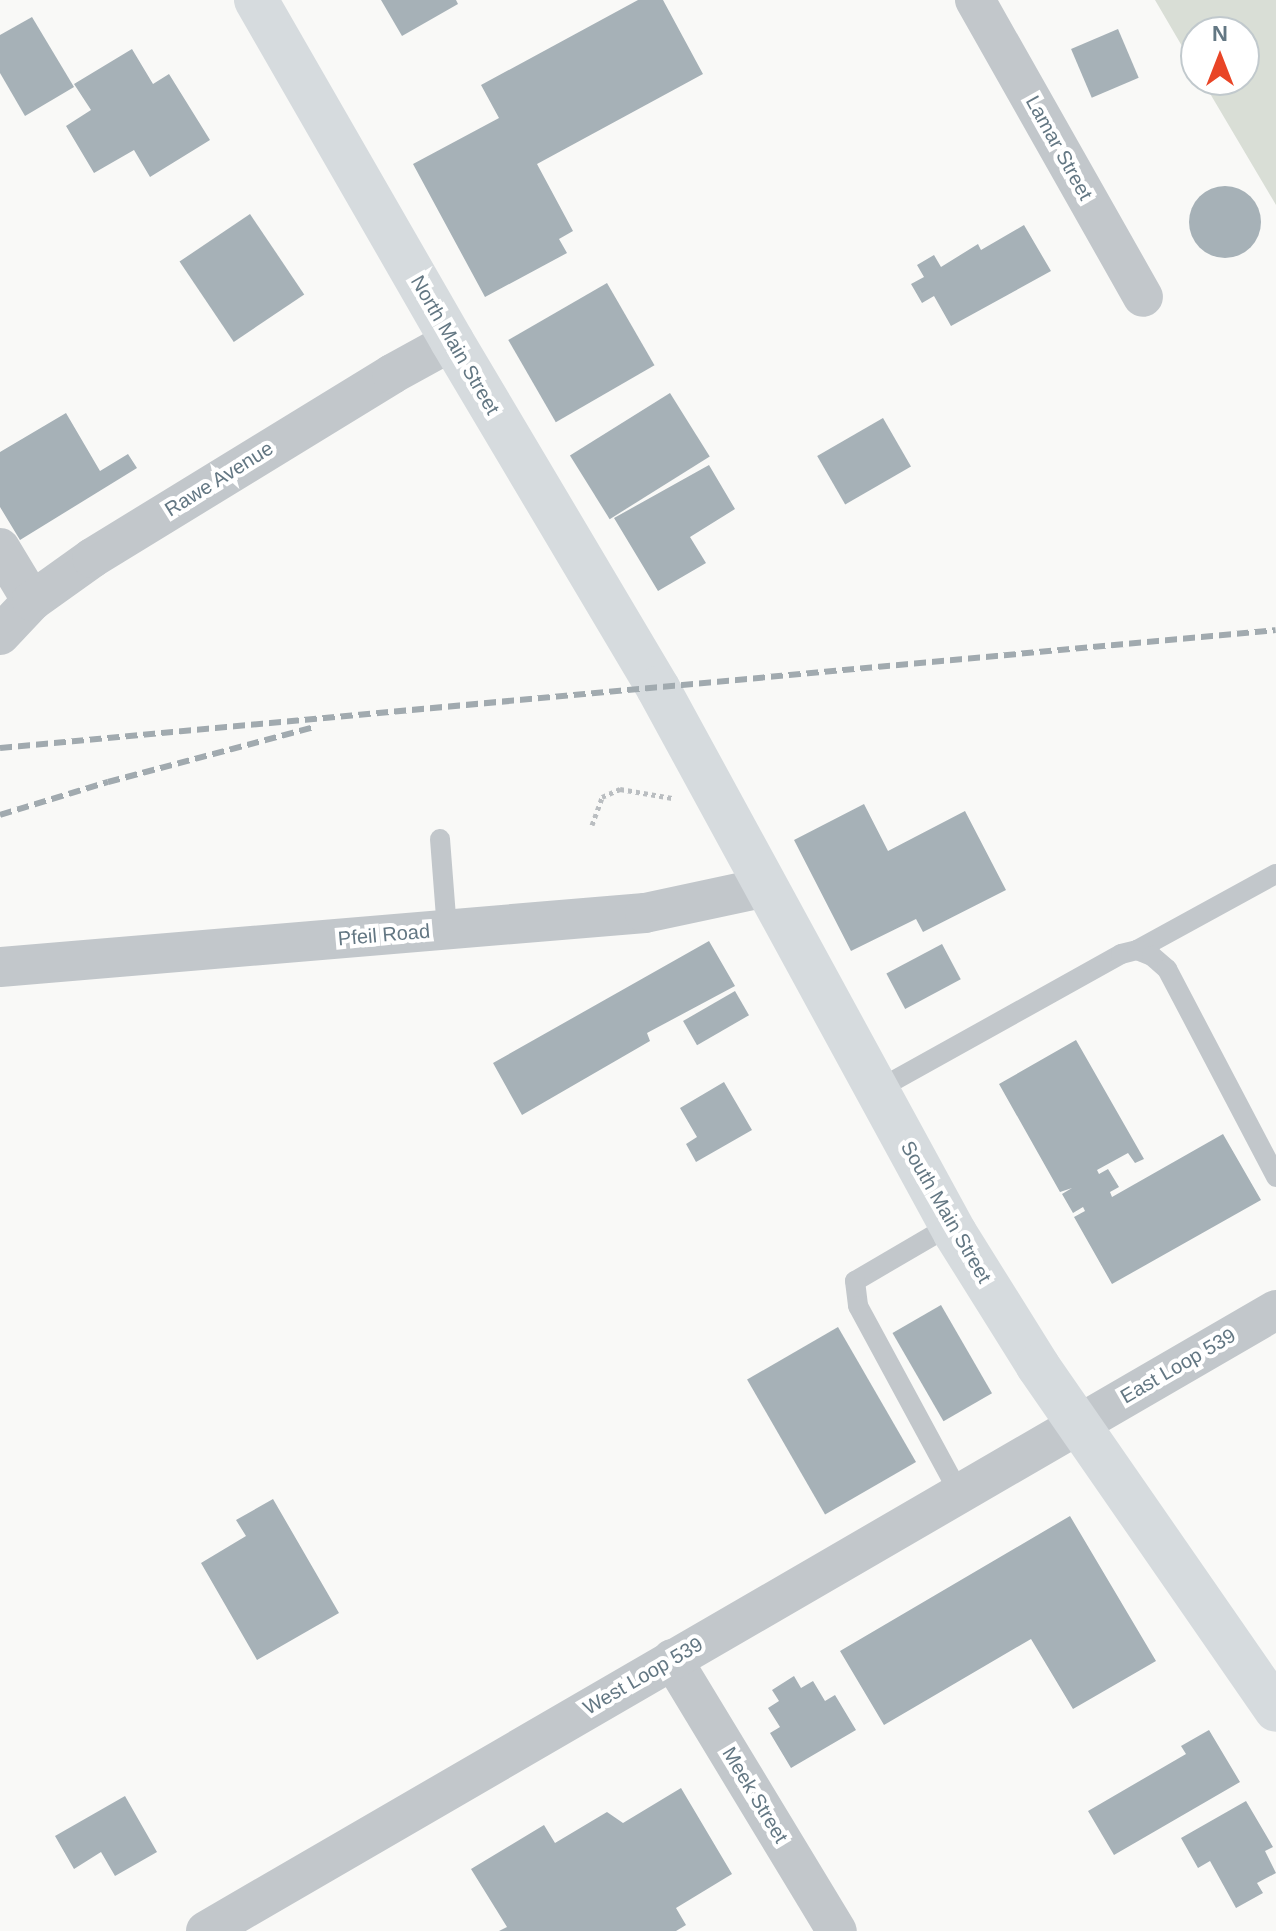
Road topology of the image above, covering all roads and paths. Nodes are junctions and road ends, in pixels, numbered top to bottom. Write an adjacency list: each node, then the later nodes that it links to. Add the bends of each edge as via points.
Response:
1 (256, 0): 4 (street, North Main Street)
2 (975, 0): 3 (street, Lamar Street)
3 (1143, 297)
4 (452, 341): 6 (street, Rawe Avenue, via 92,558); 8 (street, North Main Street)
5 (0, 548): 6 (street)
6 (32, 601): 7 (street, Rawe Avenue)
7 (0, 635)
8 (658, 688): 13 (street, South Main Street)
9 (679, 799): 10 (path, via 620,789 602,797)
10 (592, 825)
11 (440, 839): 14 (lane)
12 (1276, 874): 15 (lane)
13 (766, 887): 14 (street, Pfeil Road, via 645,913); 17 (street, South Main Street)
14 (447, 930): 16 (street, Pfeil Road)
15 (1137, 950): 17 (lane, via 1121,954); 18 (lane, via 1167,969)
16 (0, 967)
17 (877, 1090): 19 (street, South Main Street)
18 (1276, 1177)
19 (951, 1225): 21 (street, South Main Street, via 1038,1366); 22 (lane, via 855,1281 858,1306)
20 (1276, 1310): 21 (street, East Loop 539)
21 (1080, 1422): 22 (street, West Loop 539); 24 (street, South Main Street)
22 (959, 1493): 23 (street, West Loop 539)
23 (672, 1659): 25 (street, West Loop 539); 26 (street, Meek Street)
24 (1276, 1710)
25 (206, 1931)
26 (837, 1931)

